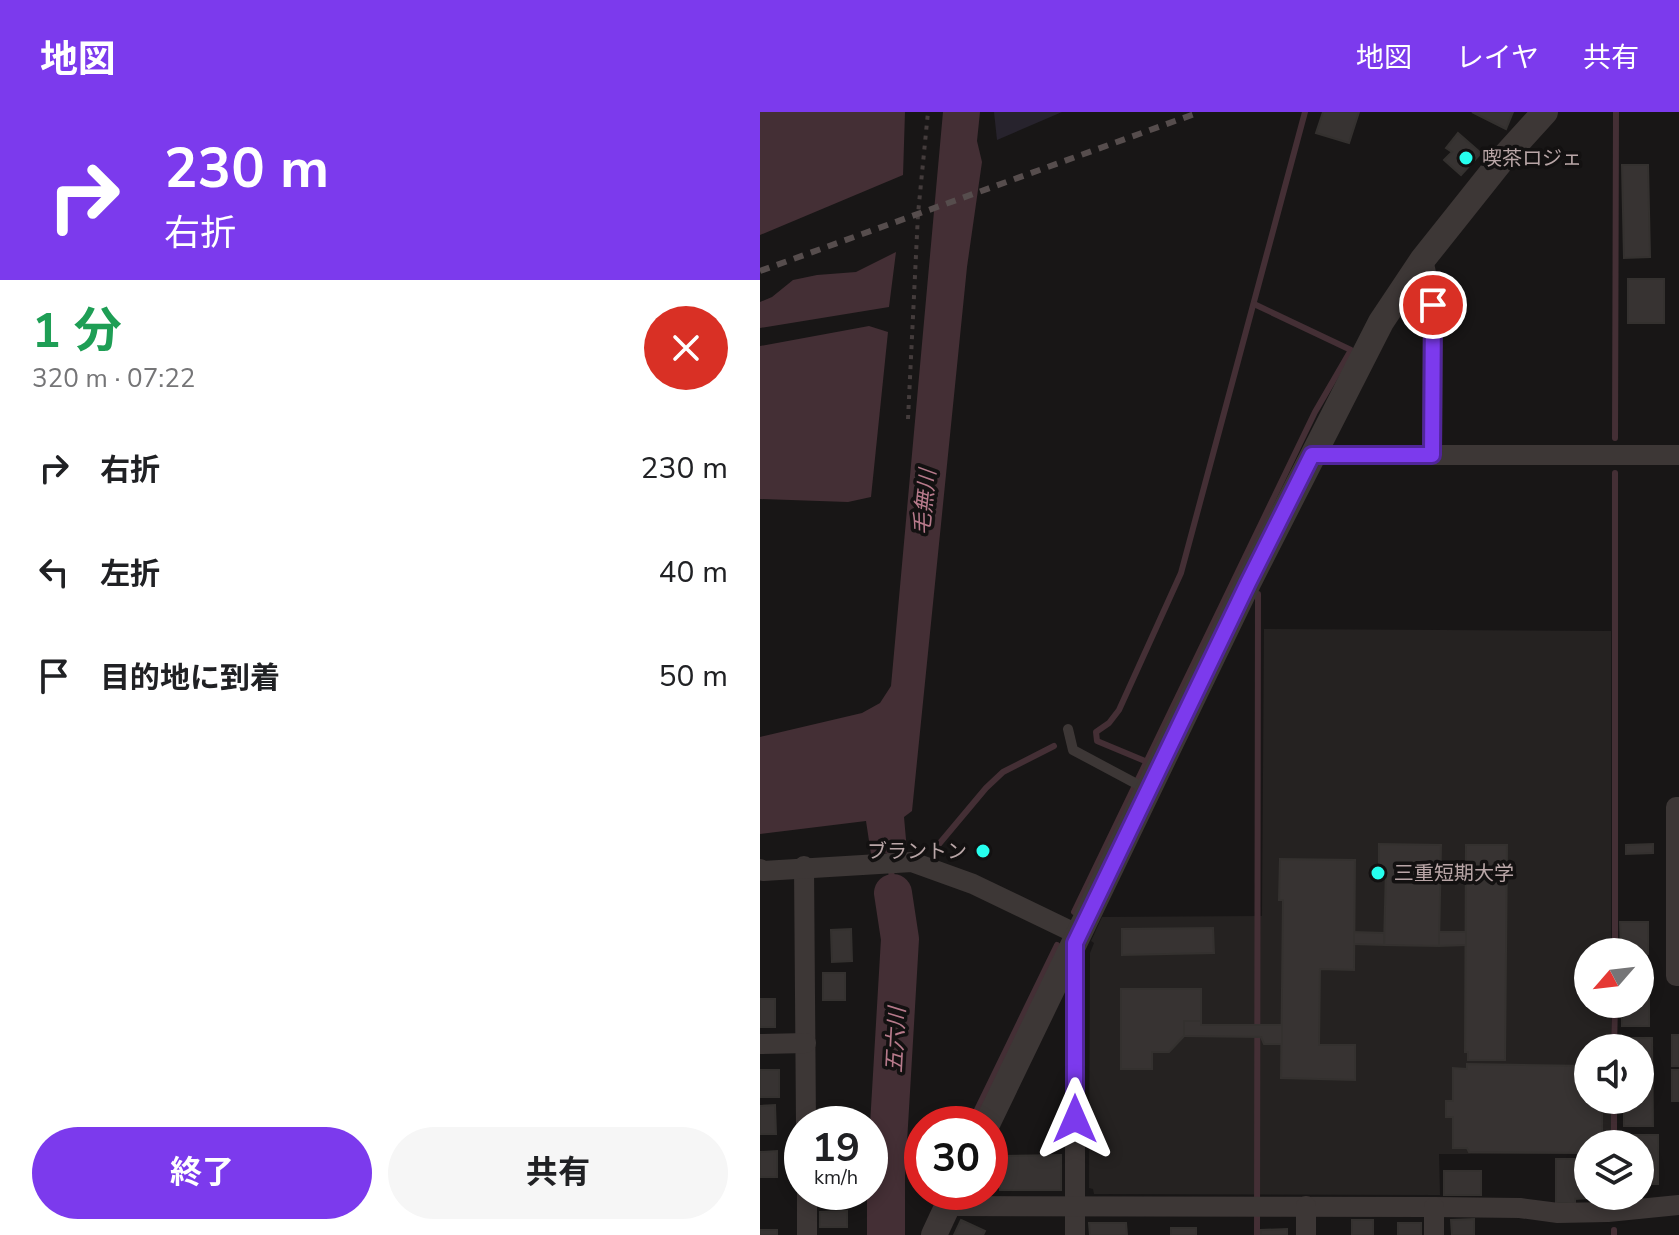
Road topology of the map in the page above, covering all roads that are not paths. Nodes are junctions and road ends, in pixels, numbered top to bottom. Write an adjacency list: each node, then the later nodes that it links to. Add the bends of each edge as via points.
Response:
1 (1545, 112): 2 (street)
2 (1423, 259): 3 (street, via 1381,322); 4 (street, via 1433,305)
3 (1312, 455): 4 (street); 7 (street)
4 (1432, 455): 5 (street)
5 (1679, 455)
6 (1068, 729): 7 (lane, via 1073,750)
7 (1139, 785): 11 (street)
8 (1679, 807): 12 (street)
9 (804, 866): 10 (street); 11 (street, via 912,862 973,884); 13 (street)
10 (760, 869)
11 (1077, 939): 16 (street); 20 (street)
12 (1679, 976)
13 (806, 1043): 14 (street); 15 (street)
14 (760, 1044)
15 (806, 1106)
16 (996, 1106)
17 (1008, 1203): 20 (street)
18 (1679, 1205): 21 (street, via 1558,1213)
19 (1306, 1206): 20 (street); 21 (street); 27 (street)
20 (1075, 1207): 26 (street)
21 (1434, 1207): 28 (street)
22 (807, 1210): 24 (street)
23 (946, 1210): 25 (street)
24 (807, 1235)
25 (934, 1235)
26 (1075, 1235)
27 (1306, 1235)
28 (1434, 1235)

